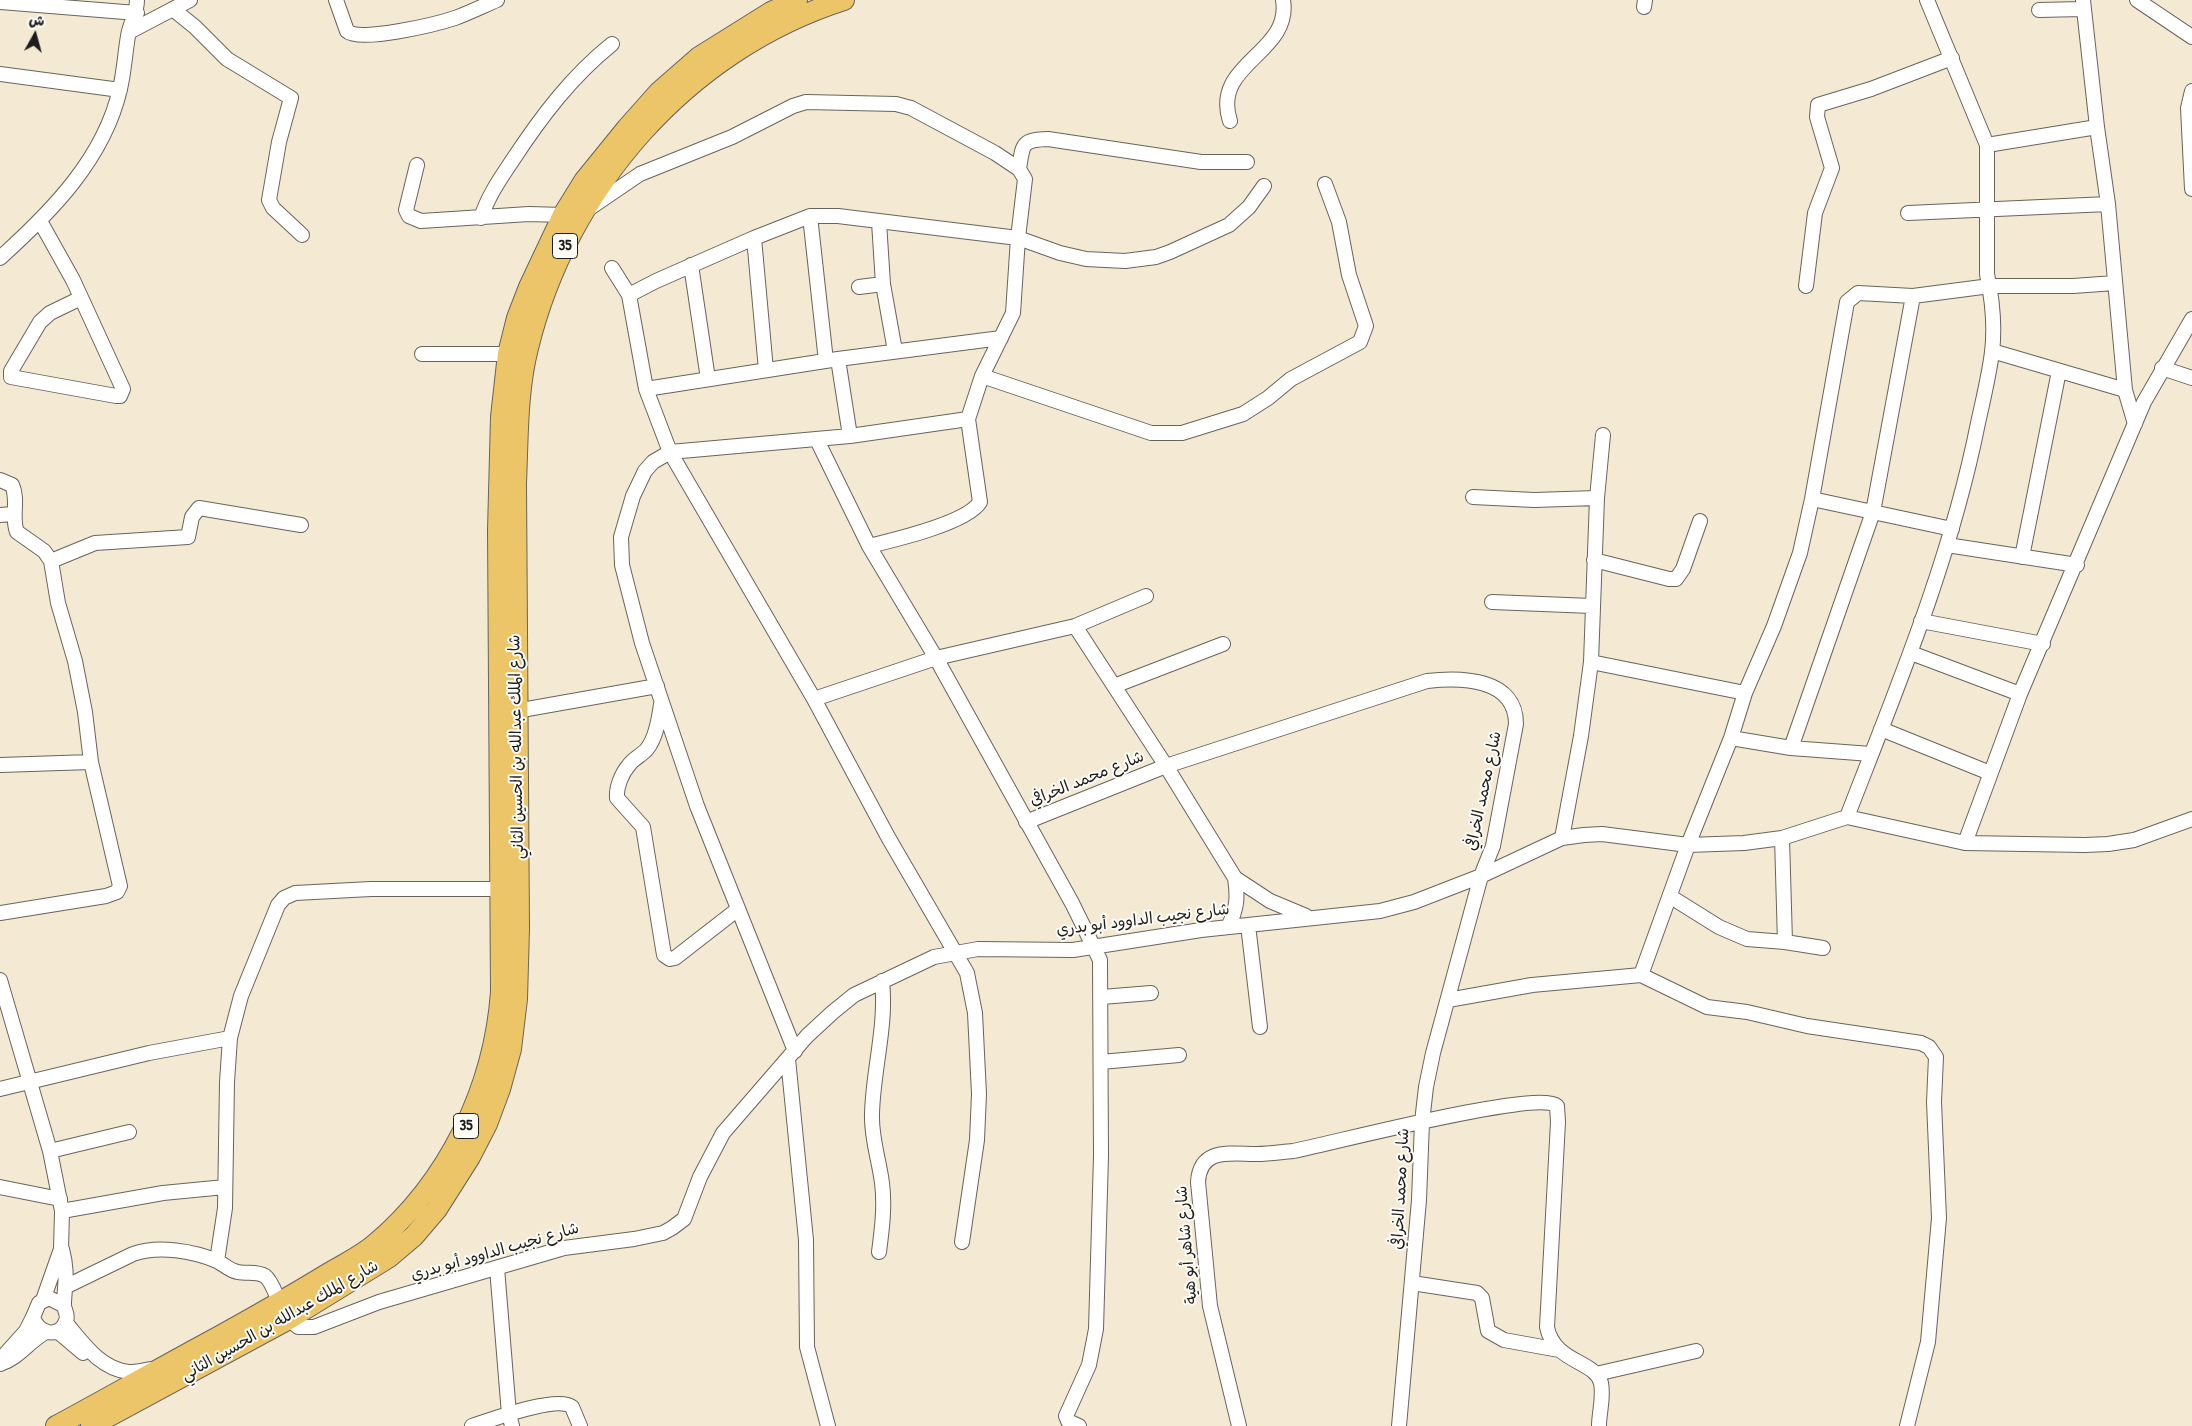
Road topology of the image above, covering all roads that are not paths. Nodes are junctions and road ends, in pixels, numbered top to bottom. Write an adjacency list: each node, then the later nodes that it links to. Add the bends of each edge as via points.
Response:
1 (190, 0): 11 (street)
2 (336, 0): 3 (street, via 347,31 359,36 425,26 455,18)
3 (497, 0)
4 (797, 0): 32 (highway, شارع الملك عبدالله بن الحسين الثاني / 35, via 771,12 699,57 659,92 584,181)
5 (844, 0): 32 (highway, شارع الملك عبدالله بن الحسين الثاني / 35, via 778,25 722,60 675,98)
6 (1283, 0): 20 (street, via 1284,16 1278,32 1233,80 1227,92 1226,108)
7 (2137, 0): 14 (street)
8 (1929, 1): 16 (street)
9 (0, 2): 13 (street)
10 (2082, 4): 12 (street); 21 (street)
11 (174, 10): 13 (street); 37 (street, via 227,60 291,98 269,200 273,208)
12 (2039, 10)
13 (131, 13): 18 (street)
14 (2192, 36)
15 (612, 44): 34 (street, via 586,64 553,102 493,190)
16 (1952, 58): 22 (street); 45 (street, via 1818,105 1817,117 1832,168 1815,213)
17 (0, 74): 18 (street)
18 (120, 90): 35 (street, via 101,142)
19 (2192, 91): 28 (street, via 2188,108)
20 (1230, 121)
21 (2096, 127): 22 (street); 29 (street)
22 (1988, 144): 30 (street)
23 (1247, 162): 25 (street, via 1201,162 1036,139 1025,143)
24 (417, 165): 34 (street, via 407,201 409,216 421,221)
25 (1019, 169): 32 (street, via 995,152 911,108 896,104 806,102 739,134 640,174); 39 (street, via 1026,185)
26 (1325, 184): 61 (street, via 1339,222 1349,275 1366,326 1364,334 1360,342 1291,379 1243,414 1182,433 1151,433)
27 (1264, 186): 39 (street, via 1249,207 1229,225 1156,257 1125,261 1086,259)
28 (2192, 189)
29 (2108, 204): 30 (street); 43 (street)
30 (1989, 208): 31 (street); 46 (street, via 1987,274)
31 (1908, 212)
32 (572, 215): 34 (street); 56 (highway, شارع الملك عبدالله بن الحسين الثاني / 35, via 529,287); 91 (highway, شارع الملك عبدالله بن الحسين الثاني / 35, via 527,350 520,410)
33 (810, 216): 36 (street); 38 (street); 57 (street)
34 (481, 218)
35 (40, 221): 40 (street); 50 (street)
36 (879, 222): 39 (street); 44 (street)
37 (302, 234)
38 (754, 238): 41 (street); 59 (street)
39 (1018, 238): 52 (street, via 1015,303)
40 (0, 258)
41 (691, 265): 48 (street); 63 (street)
42 (612, 268): 48 (street)
43 (2115, 283): 46 (street); 65 (street)
44 (883, 284): 47 (street); 54 (street)
45 (1806, 286)
46 (1990, 286): 49 (street); 53 (street)
47 (858, 287)
48 (629, 296): 64 (street)
49 (1913, 296): 75 (street, via 1858,293 1846,302); 76 (street)
50 (81, 298): 50 (street, via 124,389 122,393 116,396 76,391 11,377 10,371 40,322 50,312)
51 (2192, 319): 58 (street)
52 (1001, 338): 54 (street); 61 (street)
53 (1992, 351): 60 (street); 80 (street, via 1972,452)
54 (895, 352): 57 (street)
55 (422, 354): 56 (street)
56 (508, 354): 91 (highway, شارع الملك عبدالله بن الحسين الثاني / 35, via 501,417)
57 (832, 360): 59 (street); 69 (street)
58 (2162, 368): 62 (street); 67 (street)
59 (766, 370): 63 (street)
60 (2059, 372): 65 (street); 83 (street)
61 (982, 376): 66 (street)
62 (2192, 378)
63 (708, 379): 64 (street)
64 (646, 389): 71 (street)
65 (2125, 390): 67 (street)
66 (968, 419): 69 (street); 82 (street, via 981,496 976,508 930,529)
67 (2135, 424): 86 (street)
68 (1603, 435): 74 (street)
69 (850, 436): 70 (street)
70 (817, 440): 71 (street); 82 (street)
71 (670, 452): 100 (street, via 653,462 643,475 627,511 620,552 642,643); 103 (street)
72 (0, 480): 77 (street, via 12,485 15,491)
73 (1473, 497): 74 (street, via 1534,500)
74 (1597, 498): 84 (street)
75 (1812, 499): 76 (street); 101 (street, via 1789,589)
76 (1873, 512): 80 (street); 107 (street)
77 (6, 515): 85 (street, via 17,532 44,551)
78 (1700, 521): 84 (street, via 1684,569 1676,579)
79 (301, 525): 85 (street, via 199,508 192,517 188,536 95,543)
80 (1952, 529): 81 (street)
81 (1947, 545): 83 (street); 90 (street)
82 (869, 546): 96 (street)
83 (2022, 557): 86 (street)
84 (1594, 560): 89 (street)
85 (51, 562): 109 (street, via 58,603 75,660)
86 (2077, 565): 94 (street)
87 (1146, 596): 92 (street)
88 (1492, 602): 89 (street)
89 (1592, 606): 98 (street)
90 (1922, 620): 94 (street); 95 (street)
91 (507, 621): 97 (highway, شارع الملك عبدالله بن الحسين الثاني / 35)
92 (1074, 626): 96 (street); 99 (street)
93 (1223, 644): 99 (street)
94 (2043, 644): 102 (street)
95 (1911, 652): 102 (street); 105 (street)
96 (936, 658): 103 (street); 115 (street)
97 (508, 659): 104 (highway, شارع الملك عبدالله بن الحسين الثاني / 35); 122 (highway, شارع الملك عبدالله بن الحسين الثاني / 35)
98 (1590, 662): 101 (street); 116 (street, via 1581,736)
99 (1114, 686): 111 (street)
100 (659, 692): 104 (street); 124 (street, via 697,806); 124 (street, via 659,722 651,743 629,764 616,790 617,798 643,827 664,955 675,958)
101 (1745, 693): 106 (street)
102 (2020, 694): 112 (street)
103 (814, 699): 132 (street, via 888,837)
104 (516, 711): 161 (highway, شارع الملك عبدالله بن الحسين الثاني / 35, via 518,999 500,1088 470,1158 453,1186 414,1236 388,1258)
105 (1881, 729): 108 (street); 112 (street)
106 (1731, 738): 107 (street); 119 (street)
107 (1791, 748): 108 (street)
108 (1871, 754): 113 (street)
109 (91, 762): 110 (street); 125 (street, via 114,855 120,886 117,892)
110 (0, 765)
111 (1166, 766): 115 (street, شارع محمد الخرافي); 120 (street, شارع محمد الخرافي, via 1427,681 1451,678 1494,686 1516,710 1516,724 1493,846); 121 (street)
112 (1990, 773): 118 (street)
113 (1847, 817): 117 (street, شارع نجيب الداوود أبو بدري); 118 (street)
114 (2192, 819): 118 (street, via 2134,840 2108,844)
115 (1026, 822): 130 (street)
116 (1562, 838): 119 (street, شارع نجيب الداوود أبو بدري, via 1602,834); 120 (street, شارع نجيب الداوود أبو بدري)
117 (1782, 838): 119 (street, شارع نجيب الداوود أبو بدري); 129 (street)
118 (1965, 843)
119 (1688, 845): 123 (street)
120 (1480, 876): 126 (street, شارع نجيب الداوود أبو بدري, via 1414,902 1380,911); 138 (street, شارع محمد الخرافي)
121 (1235, 878): 126 (street, via 1270,901); 128 (street, via 1236,912)
122 (500, 889): 140 (street, via 371,889 295,893 284,898 278,905 240,996); 161 (highway, شارع الملك عبدالله بن الحسين الثاني / 35, via 502,963 499,1018 482,1088 468,1122 436,1176 396,1226)
123 (1671, 897): 129 (street, via 1733,934 1758,941); 133 (street)
124 (738, 909): 141 (street)
125 (0, 912)
126 (1311, 917): 127 (street, شارع نجيب الداوود أبو بدري)
127 (1248, 925): 128 (street, شارع نجيب الداوود أبو بدري); 139 (street)
128 (1228, 927): 130 (street, شارع نجيب الداوود أبو بدري)
129 (1784, 942): 131 (street)
130 (1095, 947): 132 (street, شارع نجيب الداوود أبو بدري); 137 (street, via 1100,960)
131 (1823, 948)
132 (955, 952): 135 (street, شارع نجيب الداوود أبو بدري, via 934,957); 152 (street, via 970,984 979,1049 976,1140)
133 (1641, 975): 138 (street, via 1532,985); 181 (street, via 1707,1007 1921,1044 1936,1057 1934,1102 1939,1218 1928,1342)
134 (0, 980): 144 (street)
135 (882, 981): 141 (street, شارع نجيب الداوود أبو بدري, via 845,1002); 154 (street, via 882,1032 872,1112 873,1142 882,1183 883,1218)
136 (1151, 993): 137 (street)
137 (1102, 997): 143 (street)
138 (1448, 1000): 146 (street, شارع محمد الخرافي, via 1433,1053)
139 (1260, 1027)
140 (230, 1038): 144 (street, via 158,1051); 150 (street)
141 (791, 1055): 156 (street, شارع نجيب الداوود أبو بدري, via 724,1133 700,1177 684,1219 672,1228 634,1239 564,1248); 176 (street, via 806,1240 807,1348)
142 (1179, 1055): 143 (street)
143 (1101, 1062): 177 (street, via 1095,1337 1089,1365 1066,1416)
144 (31, 1083): 145 (street); 148 (street)
145 (0, 1088)
146 (1422, 1122): 157 (street, شارع محمد الخرافي); 164 (street, شارع شاهر أبو هية, via 1538,1101 1552,1102 1557,1106 1558,1146 1547,1327 1549,1338); 178 (street, شارع شاهر أبو هية, via 1292,1151 1214,1155 1201,1167 1198,1182 1209,1298)
147 (129, 1132): 148 (street)
148 (50, 1151): 151 (street)
149 (0, 1187): 151 (street)
150 (225, 1187): 151 (street); 155 (street)
151 (61, 1205): 153 (street)
152 (962, 1242)
153 (61, 1249): 158 (street); 159 (street)
154 (879, 1252)
155 (217, 1261): 158 (street, via 196,1254 144,1250); 161 (street, via 239,1273 264,1276)
156 (497, 1268): 161 (street, شارع نجيب الداوود أبو بدري, via 379,1302 314,1327 298,1327); 171 (street)
157 (1412, 1283): 164 (street, via 1478,1293 1482,1298 1488,1331 1504,1340); 179 (street, شارع محمد الخرافي)
158 (67, 1286): 160 (street)
159 (43, 1300): 160 (street, via 54,1299); 162 (street, via 35,1306)
160 (63, 1305): 163 (street, via 67,1316)
161 (284, 1311): 168 (highway, شارع الملك عبدالله بن الحسين الثاني / 35); 173 (highway, شارع الملك عبدالله بن الحسين الثاني / 35)
162 (33, 1317): 163 (street, via 37,1326); 167 (street, via 26,1331)
163 (56, 1329): 166 (street); 167 (street, via 34,1340 15,1358)
164 (1559, 1350): 169 (street)
165 (1696, 1351): 169 (street)
166 (96, 1360): 168 (street, via 127,1372); 170 (street, via 113,1374 116,1381)
167 (0, 1362)
168 (158, 1370): 170 (highway, شارع الملك عبدالله بن الحسين الثاني / 35)
169 (1596, 1374): 180 (street, via 1602,1390)
170 (100, 1403): 172 (highway, شارع الملك عبدالله بن الحسين الثاني / 35)
171 (510, 1420): 174 (street); 175 (street, via 566,1403 572,1407)
172 (56, 1426)
173 (91, 1426)
174 (472, 1426)
175 (580, 1426)
176 (828, 1426)
177 (1079, 1426)
178 (1239, 1426)
179 (1399, 1426)
180 (1600, 1426)
181 (1907, 1426)

